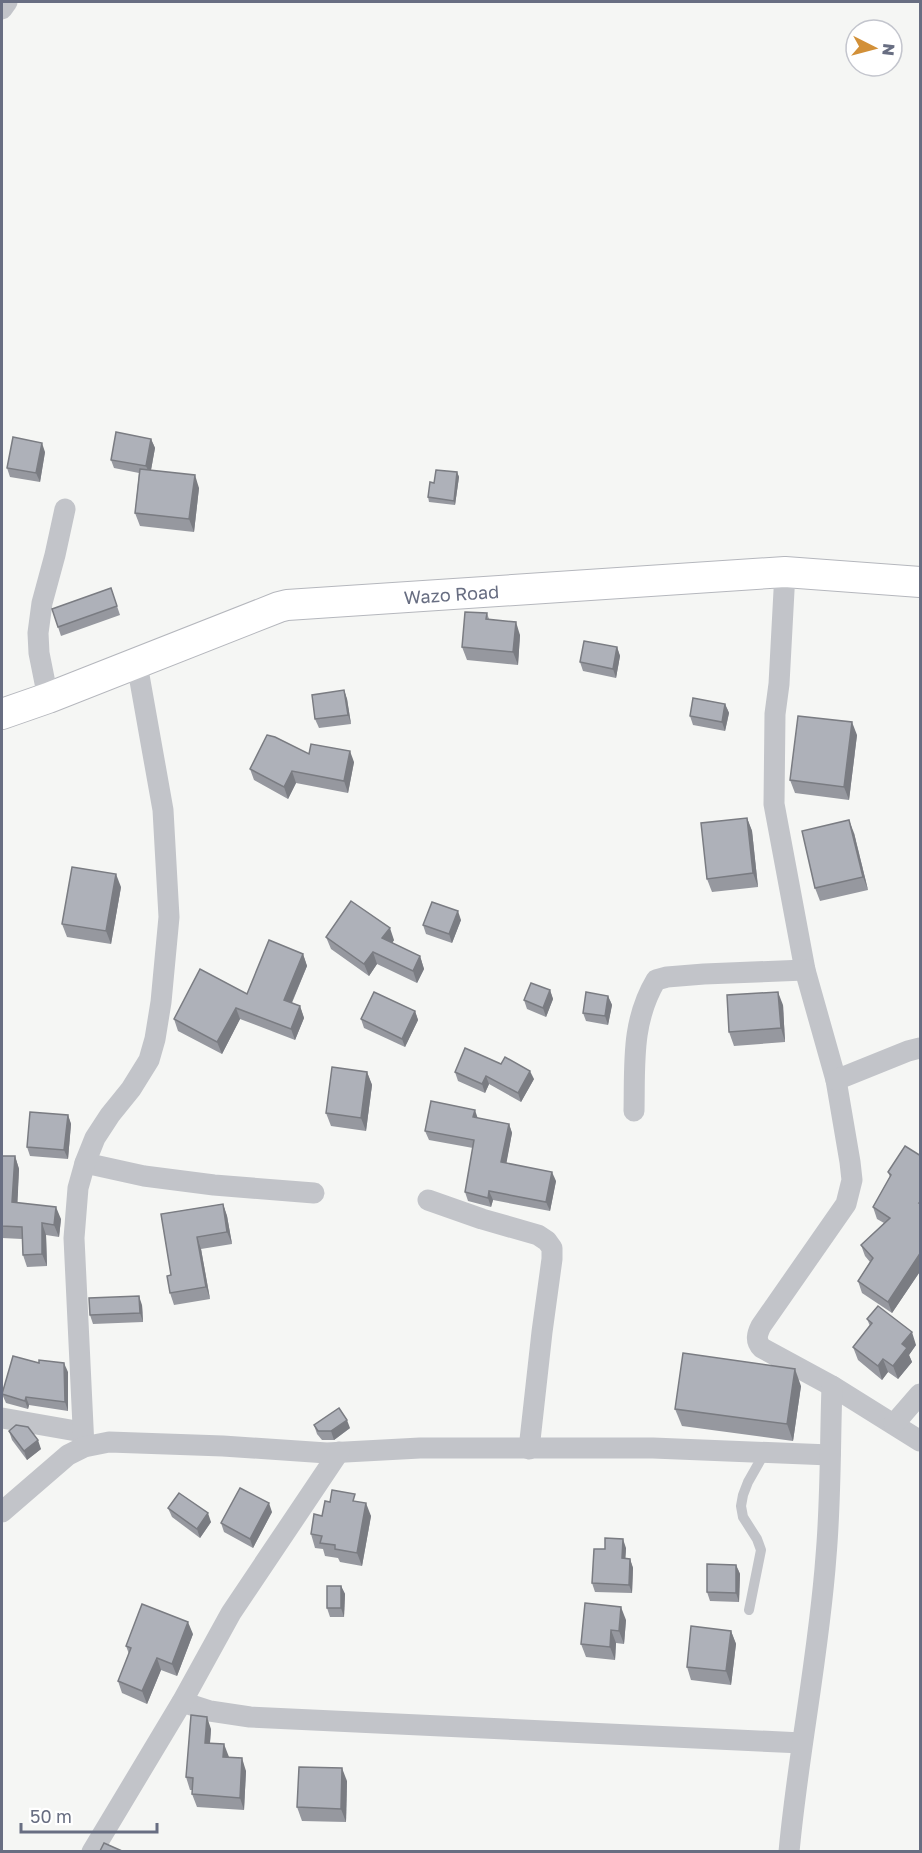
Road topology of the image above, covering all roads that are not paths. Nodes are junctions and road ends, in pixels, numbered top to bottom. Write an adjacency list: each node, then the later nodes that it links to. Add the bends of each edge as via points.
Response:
1 (8, 2): 2 (street)
2 (2, 9)
3 (66, 509): 7 (street, via 38,633)
4 (785, 572): 5 (main road, Wazo Road); 6 (main road, Wazo Road, via 287,605); 9 (street, via 774,804)
5 (921, 582)
6 (137, 664): 7 (main road, Wazo Road); 13 (street, via 163,810 169,917 161,1002 149,1060 94,1138)
7 (48, 698): 8 (main road, Wazo Road)
8 (2, 714)
9 (805, 970): 11 (street); 12 (street, via 656,980 638,1026)
10 (921, 1048): 11 (street)
11 (836, 1080): 16 (street, via 852,1180 846,1204 757,1336 762,1348)
12 (634, 1112)
13 (85, 1163): 14 (street, via 144,1176); 20 (street, via 78,1188 74,1238)
14 (314, 1193)
15 (428, 1200): 22 (street, via 537,1234 552,1248)
16 (832, 1386): 19 (street); 25 (street)
17 (921, 1394): 19 (street)
18 (2, 1418): 20 (street)
19 (894, 1424): 21 (street)
20 (83, 1439): 23 (street); 26 (street)
21 (921, 1441)
22 (530, 1449): 23 (street); 24 (street)
23 (339, 1452): 28 (street, via 231,1613)
24 (766, 1452): 25 (street); 27 (lane, via 748,1482 741,1506 761,1550)
25 (830, 1455): 29 (street, via 826,1555)
26 (2, 1512)
27 (749, 1610)
28 (182, 1702): 29 (street, via 250,1718); 30 (street)
29 (802, 1743): 31 (street)
30 (92, 1851)
31 (789, 1851)

